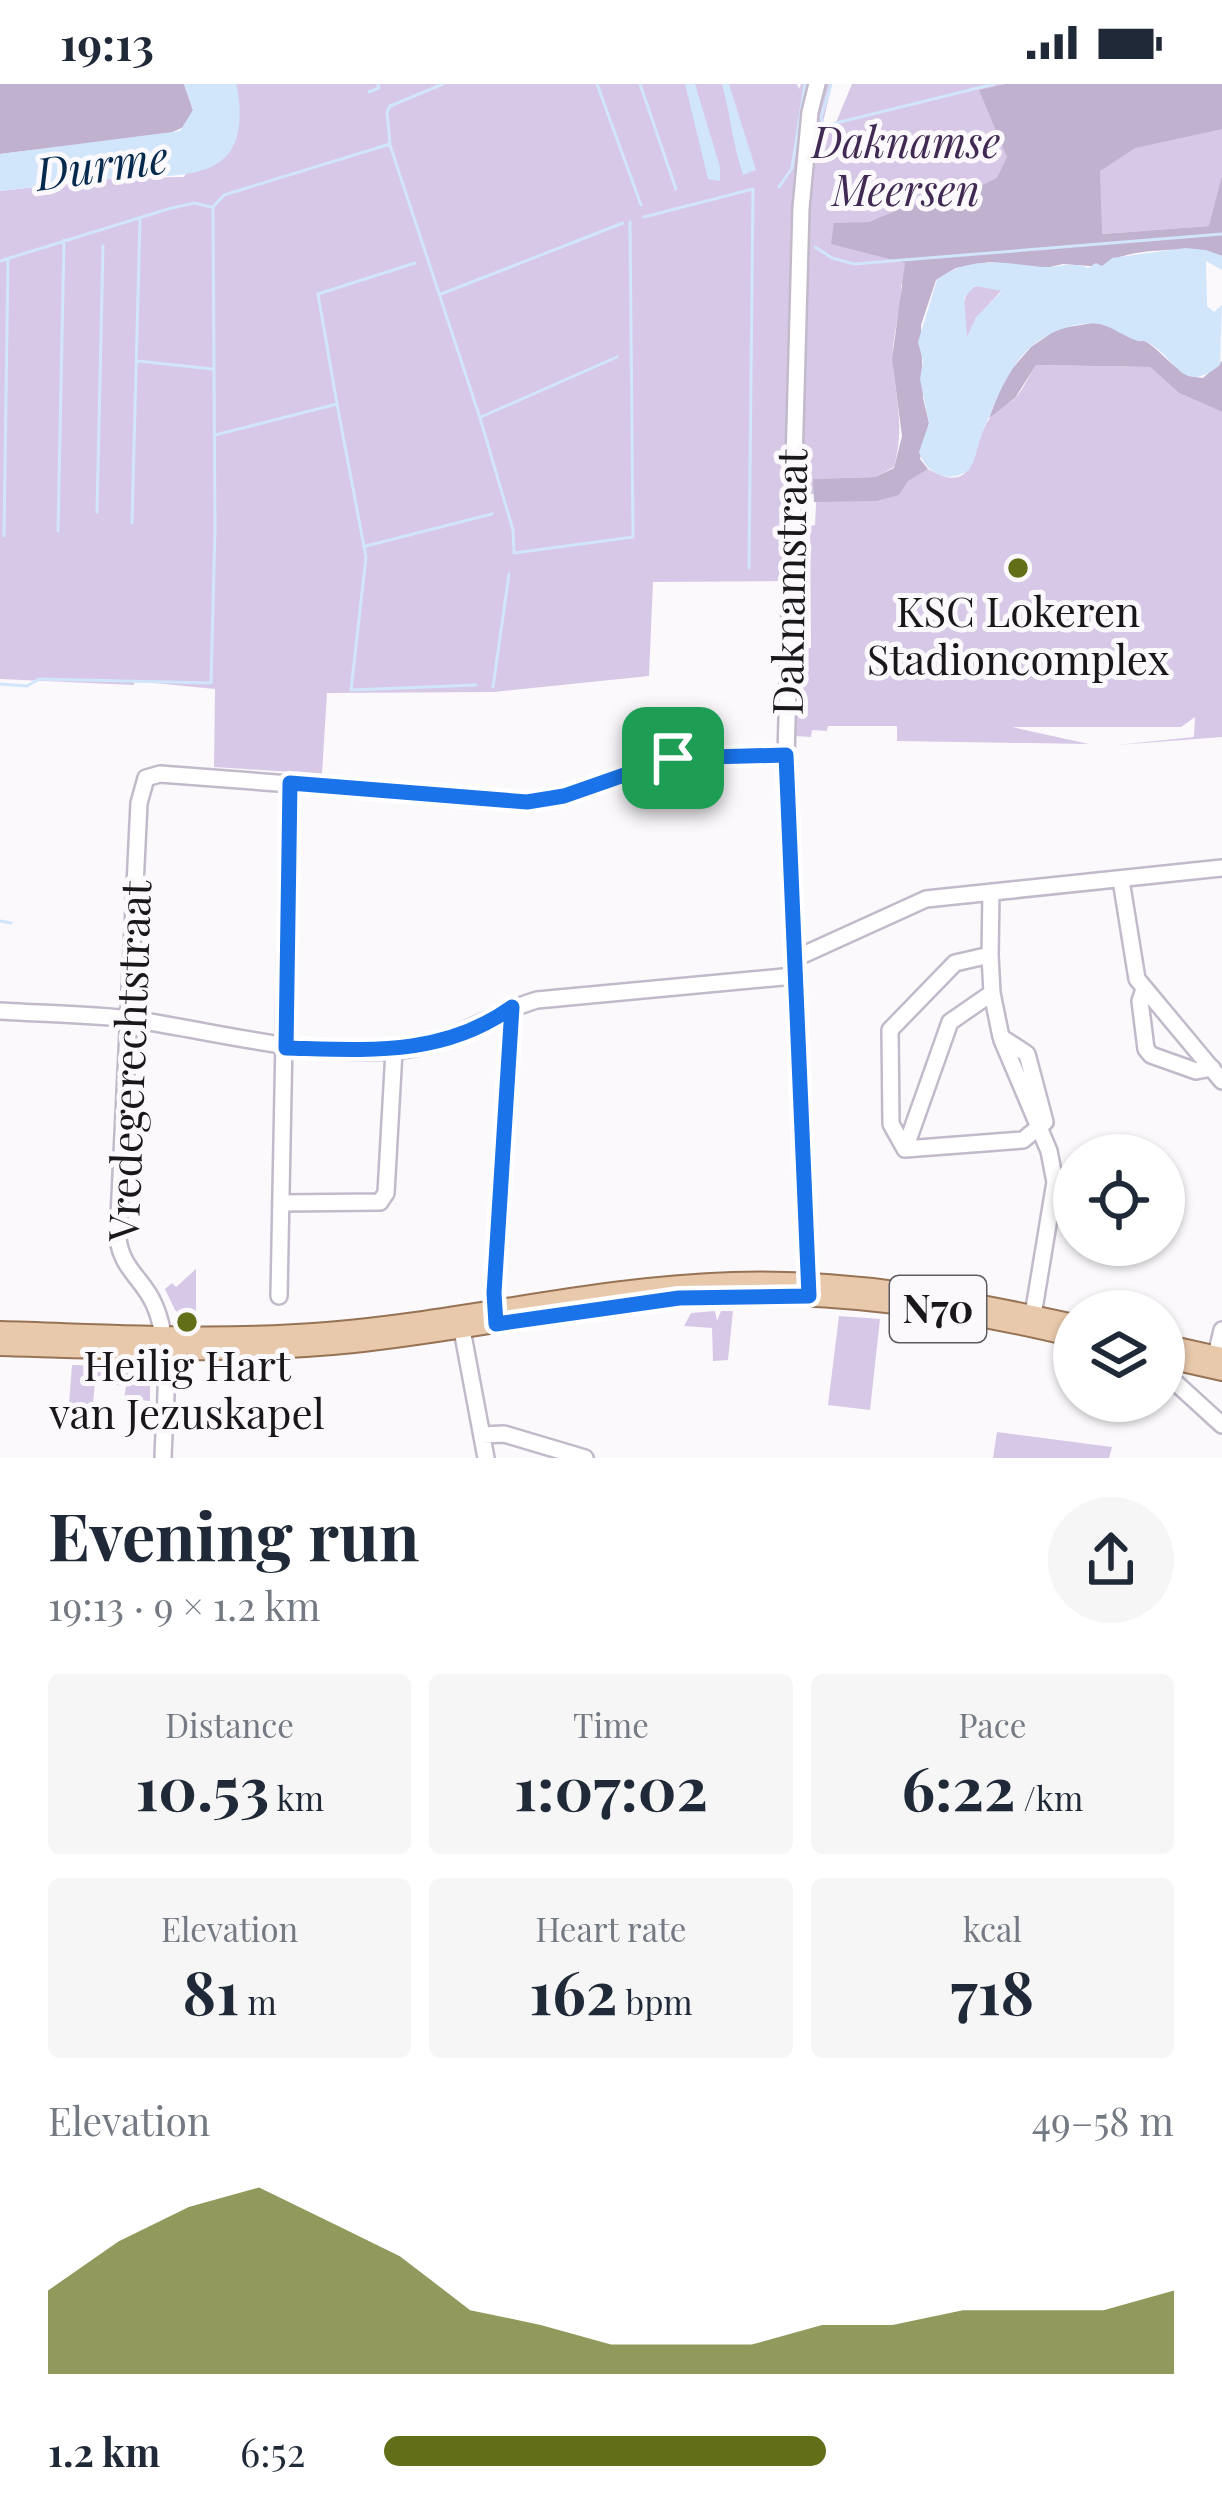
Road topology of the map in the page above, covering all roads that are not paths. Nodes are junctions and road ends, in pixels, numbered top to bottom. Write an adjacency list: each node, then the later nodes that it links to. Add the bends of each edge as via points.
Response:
1 (817, 84): 2 (street, Daknamstraat, via 801,208)
2 (786, 755): 3 (street, via 673,758 527,802); 8 (street, Daknamstraat)
3 (290, 783): 13 (street, Vredegerechtstraat, via 146,778); 14 (street)
4 (1222, 868): 5 (street)
5 (1121, 880): 6 (street); 9 (street)
6 (991, 892): 7 (street); 8 (street, via 916,902)
7 (990, 955): 10 (street); 18 (street, via 955,963 890,1030 891,1124)
8 (794, 968): 11 (street); 20 (street, Daknamstraat)
9 (1144, 989): 16 (street); 16 (street, via 1151,1055)
10 (992, 993): 17 (street, via 1001,1037 1027,1054 1046,1122); 18 (street, via 950,1022)
11 (512, 1007): 15 (street, via 448,1038); 22 (street)
12 (0, 1011): 13 (street)
13 (129, 1019): 14 (street); 28 (street, Vredegerechtstraat, via 118,1238 125,1266 155,1306)
14 (286, 1048): 15 (street); 19 (street)
15 (394, 1051): 19 (street, via 380,1202)
16 (1217, 1074)
17 (1038, 1130): 18 (street, via 1022,1140); 23 (street, via 1055,1182)
18 (905, 1149)
19 (281, 1203): 21 (street)
20 (808, 1290): 22 (main road, N70, via 686,1285); 23 (main road, N70, via 903,1291)
21 (279, 1296)
22 (496, 1317): 24 (main road, N70)
23 (1032, 1321): 25 (main road, N70); 26 (main road, N70)
24 (460, 1322): 28 (main road, N70); 35 (street)
25 (1053, 1322)
26 (1053, 1328)
27 (0, 1331): 28 (main road, N70)
28 (162, 1342): 30 (main road, N70); 36 (street)
29 (1185, 1345): 31 (main road)
30 (0, 1346)
31 (1221, 1348): 32 (main road)
32 (1185, 1354)
33 (1185, 1391): 34 (street)
34 (1222, 1425)
35 (482, 1436): 37 (street); 38 (street, via 504,1434)
36 (163, 1458)
37 (486, 1458)
38 (585, 1458)

